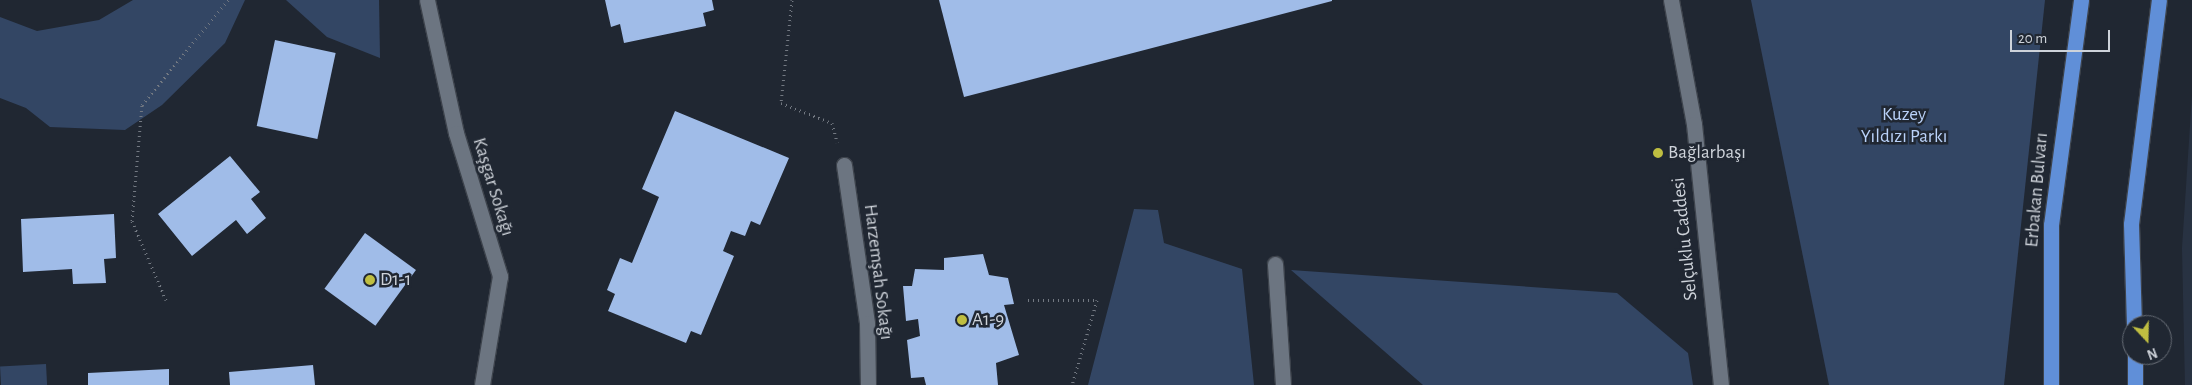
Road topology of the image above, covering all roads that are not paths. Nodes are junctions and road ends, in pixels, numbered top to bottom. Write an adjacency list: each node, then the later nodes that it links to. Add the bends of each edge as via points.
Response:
1 (427, 0): 9 (street, Kaşgar Sokağı, via 456,133 500,276)
2 (1671, 0): 12 (street, Selçuklu Caddesi, via 1694,124)
3 (2080, 0): 13 (highway, Erbakan Bulvarı, via 2051,225)
4 (2159, 0): 7 (highway, via 2131,224)
5 (844, 165): 10 (street, Harzemşah Sokağı, via 867,322)
6 (1275, 264): 11 (street)
7 (2134, 315)
8 (2134, 365): 14 (highway)
9 (482, 385)
10 (868, 385)
11 (1283, 385)
12 (1721, 385)
13 (2051, 385)
14 (2135, 385)

